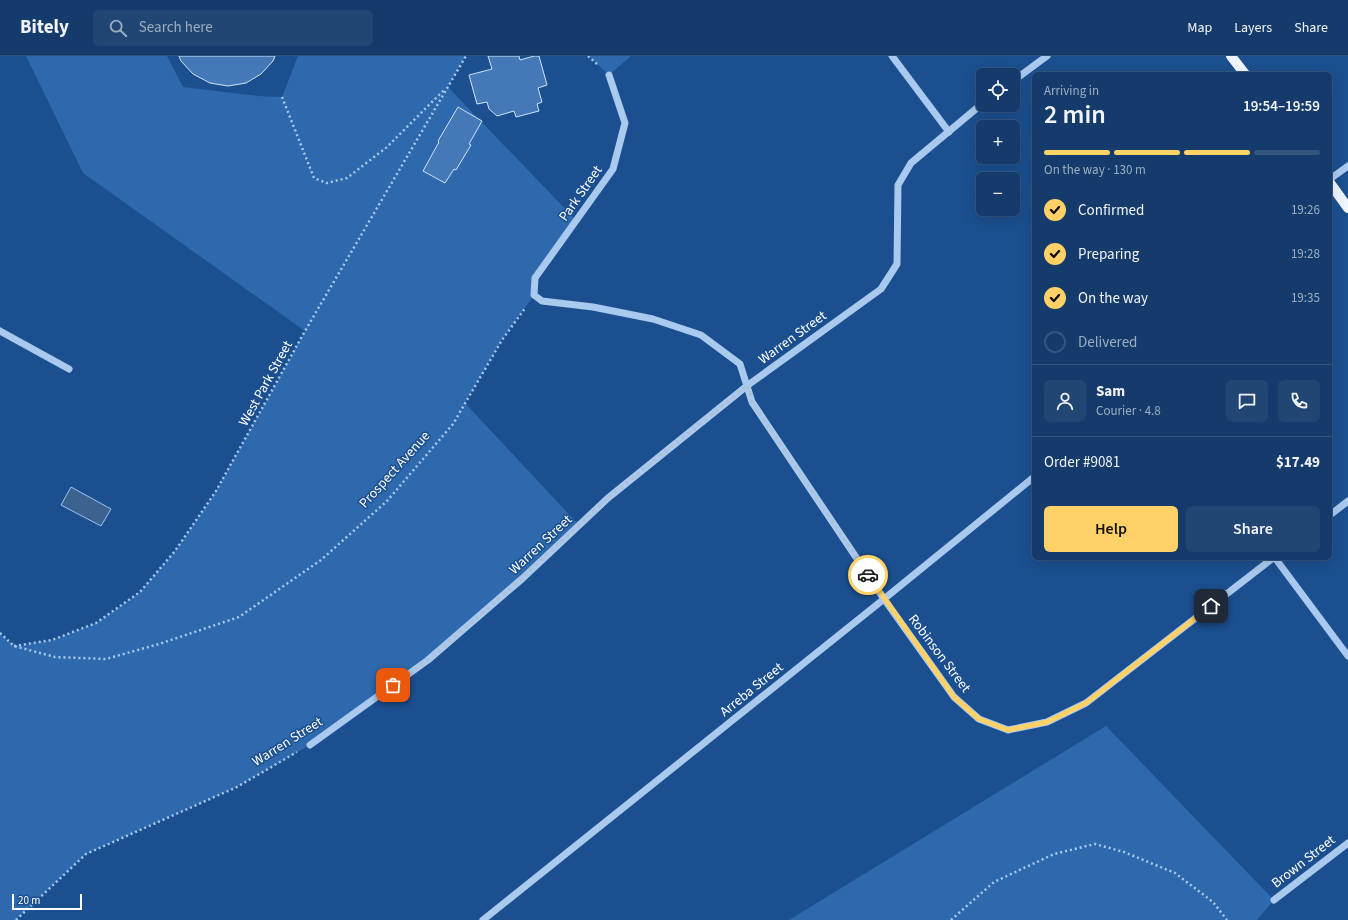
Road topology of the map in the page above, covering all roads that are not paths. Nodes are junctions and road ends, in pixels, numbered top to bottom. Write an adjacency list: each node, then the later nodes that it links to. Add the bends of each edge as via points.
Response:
1 (892, 56): 8 (street)
2 (1047, 56): 6 (street)
3 (1231, 56): 4 (main road)
4 (1243, 72)
5 (609, 75): 15 (street, Park Street, via 625,123 613,169 535,278 534,296 542,301 652,319 701,335 740,364)
6 (1020, 76)
7 (976, 109): 8 (street, Warren Street)
8 (949, 132): 15 (street, Warren Street, via 911,163 898,185 897,264 881,289)
9 (1348, 166): 10 (street)
10 (1332, 178)
11 (1332, 186): 12 (main road)
12 (1348, 208)
13 (0, 331): 14 (street)
14 (69, 370)
15 (748, 385): 21 (street, Robinson Street, via 752,402); 23 (street, Warren Street, via 608,498 523,578 428,660)
16 (1032, 479): 21 (street, Arreba Street)
17 (1348, 501): 18 (street)
18 (1332, 513)
19 (1271, 560): 21 (street, Robinson Street, via 1086,703 1047,722 1008,730 979,719 954,697)
20 (1276, 560): 22 (street)
21 (884, 599): 26 (street, Arreba Street)
22 (1348, 656)
23 (310, 745)
24 (1348, 842): 25 (street, Brown Street)
25 (1274, 900)
26 (483, 920)

